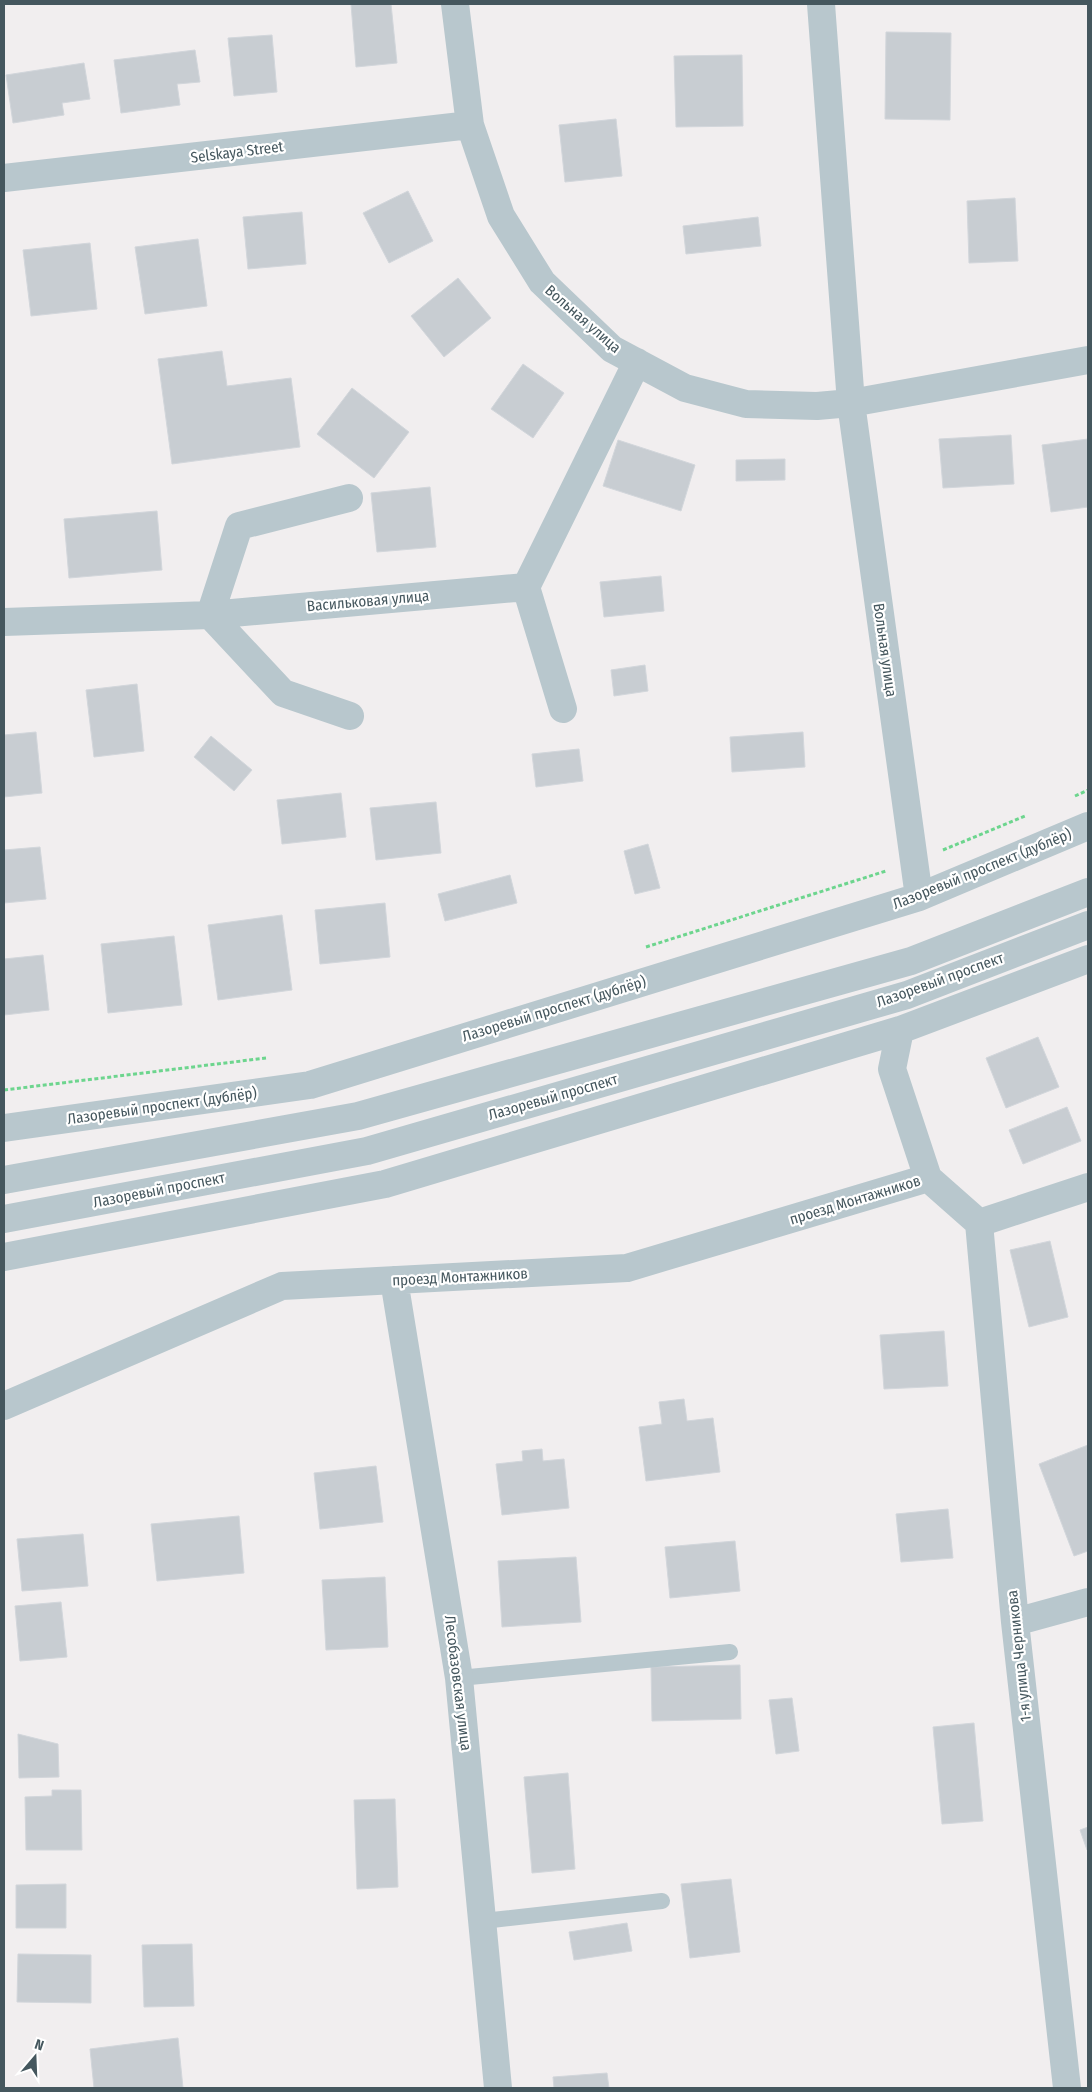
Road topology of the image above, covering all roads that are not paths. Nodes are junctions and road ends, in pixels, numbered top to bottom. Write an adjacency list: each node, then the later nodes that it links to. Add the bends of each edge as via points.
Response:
1 (455, 4): 3 (street, Вольная улица)
2 (821, 4): 7 (street, Вольная улица)
3 (470, 125): 4 (street, Selskaya Street); 6 (street, Вольная улица, via 502,216 542,282 612,349)
4 (4, 178)
5 (1088, 360): 7 (street, Вольная улица)
6 (637, 362): 7 (street, Вольная улица, via 685,388 746,404 817,406); 9 (street)
7 (850, 403): 16 (street, Вольная улица)
8 (349, 498): 10 (street, via 239,526)
9 (526, 587): 10 (street, Васильковая улица); 12 (street)
10 (210, 615): 11 (street, Васильковая улица); 13 (street, via 283,693)
11 (4, 622)
12 (563, 709)
13 (350, 716)
14 (1088, 826): 16 (street, Лазоревый проспект (дублёр))
15 (1088, 892): 22 (street, Лазоревый проспект, via 911,961 358,1116)
16 (919, 897): 20 (street, Лазоревый проспект (дублёр), via 310,1085)
17 (1088, 925): 24 (street, Лазоревый проспект, via 907,995 367,1151)
18 (1088, 959): 19 (street)
19 (900, 1030): 21 (street, via 892,1069); 26 (street, via 385,1184)
20 (4, 1128)
21 (928, 1178): 25 (street); 27 (street, проезд Монтажников, via 627,1268)
22 (4, 1180)
23 (1088, 1187): 25 (street)
24 (4, 1220)
25 (979, 1223): 30 (street, 1-я улица Черникова)
26 (4, 1257)
27 (394, 1280): 28 (street, проезд Монтажников, via 282,1286); 32 (street, Лесобазовская улица)
28 (4, 1406)
29 (1088, 1602): 30 (street)
30 (1015, 1622): 36 (street, 1-я улица Черникова)
31 (730, 1652): 32 (lane)
32 (460, 1678): 34 (street, Лесобазовская улица)
33 (662, 1901): 34 (lane)
34 (482, 1921): 35 (street, Лесобазовская улица)
35 (498, 2088)
36 (1067, 2088)

